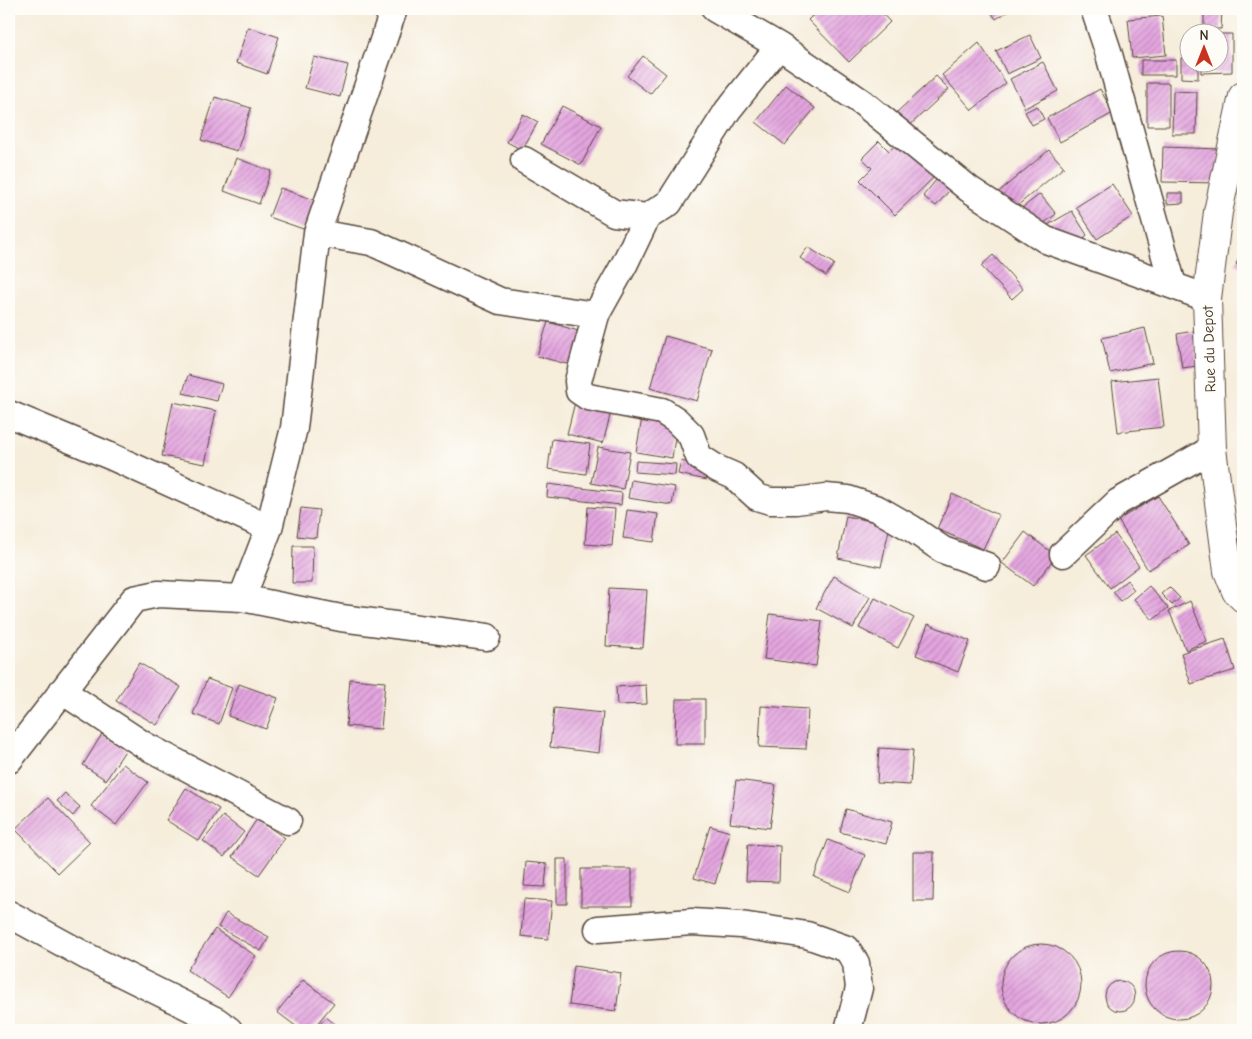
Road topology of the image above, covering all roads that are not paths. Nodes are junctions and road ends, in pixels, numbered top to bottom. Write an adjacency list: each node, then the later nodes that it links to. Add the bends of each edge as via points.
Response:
1 (394, 9): 8 (street)
2 (715, 9): 4 (street)
3 (1094, 9): 9 (street)
4 (779, 46): 7 (street, via 728,110 669,203); 9 (street, via 863,103 969,189 1046,240)
5 (1243, 96): 10 (street, Rue du Depot, via 1218,212)
6 (524, 160): 7 (street, via 614,213)
7 (647, 217): 11 (street)
8 (317, 233): 11 (street, via 371,242 500,301); 14 (street, via 294,428)
9 (1173, 285): 10 (street)
10 (1207, 298): 13 (street, Rue du Depot)
11 (596, 315): 16 (street, via 578,381 580,391 588,397 662,411 691,435 700,457 734,476 757,497 770,500 848,499 878,509 943,550)
12 (9, 414): 14 (street)
13 (1212, 449): 15 (street, via 1118,502); 18 (street, Rue du Depot, via 1228,571 1236,591)
14 (269, 528): 17 (street)
15 (1063, 554)
16 (986, 566)
17 (242, 598): 19 (street, via 341,618); 20 (street, via 158,594 134,599)
18 (1243, 598)
19 (487, 637)
20 (62, 691): 21 (street); 22 (street, via 144,745)
21 (9, 760)
22 (288, 821)
23 (9, 914): 25 (street)
24 (598, 929): 26 (street, via 692,922 741,925 807,935 847,950 856,963 859,988)
25 (229, 1030)
26 (848, 1030)

